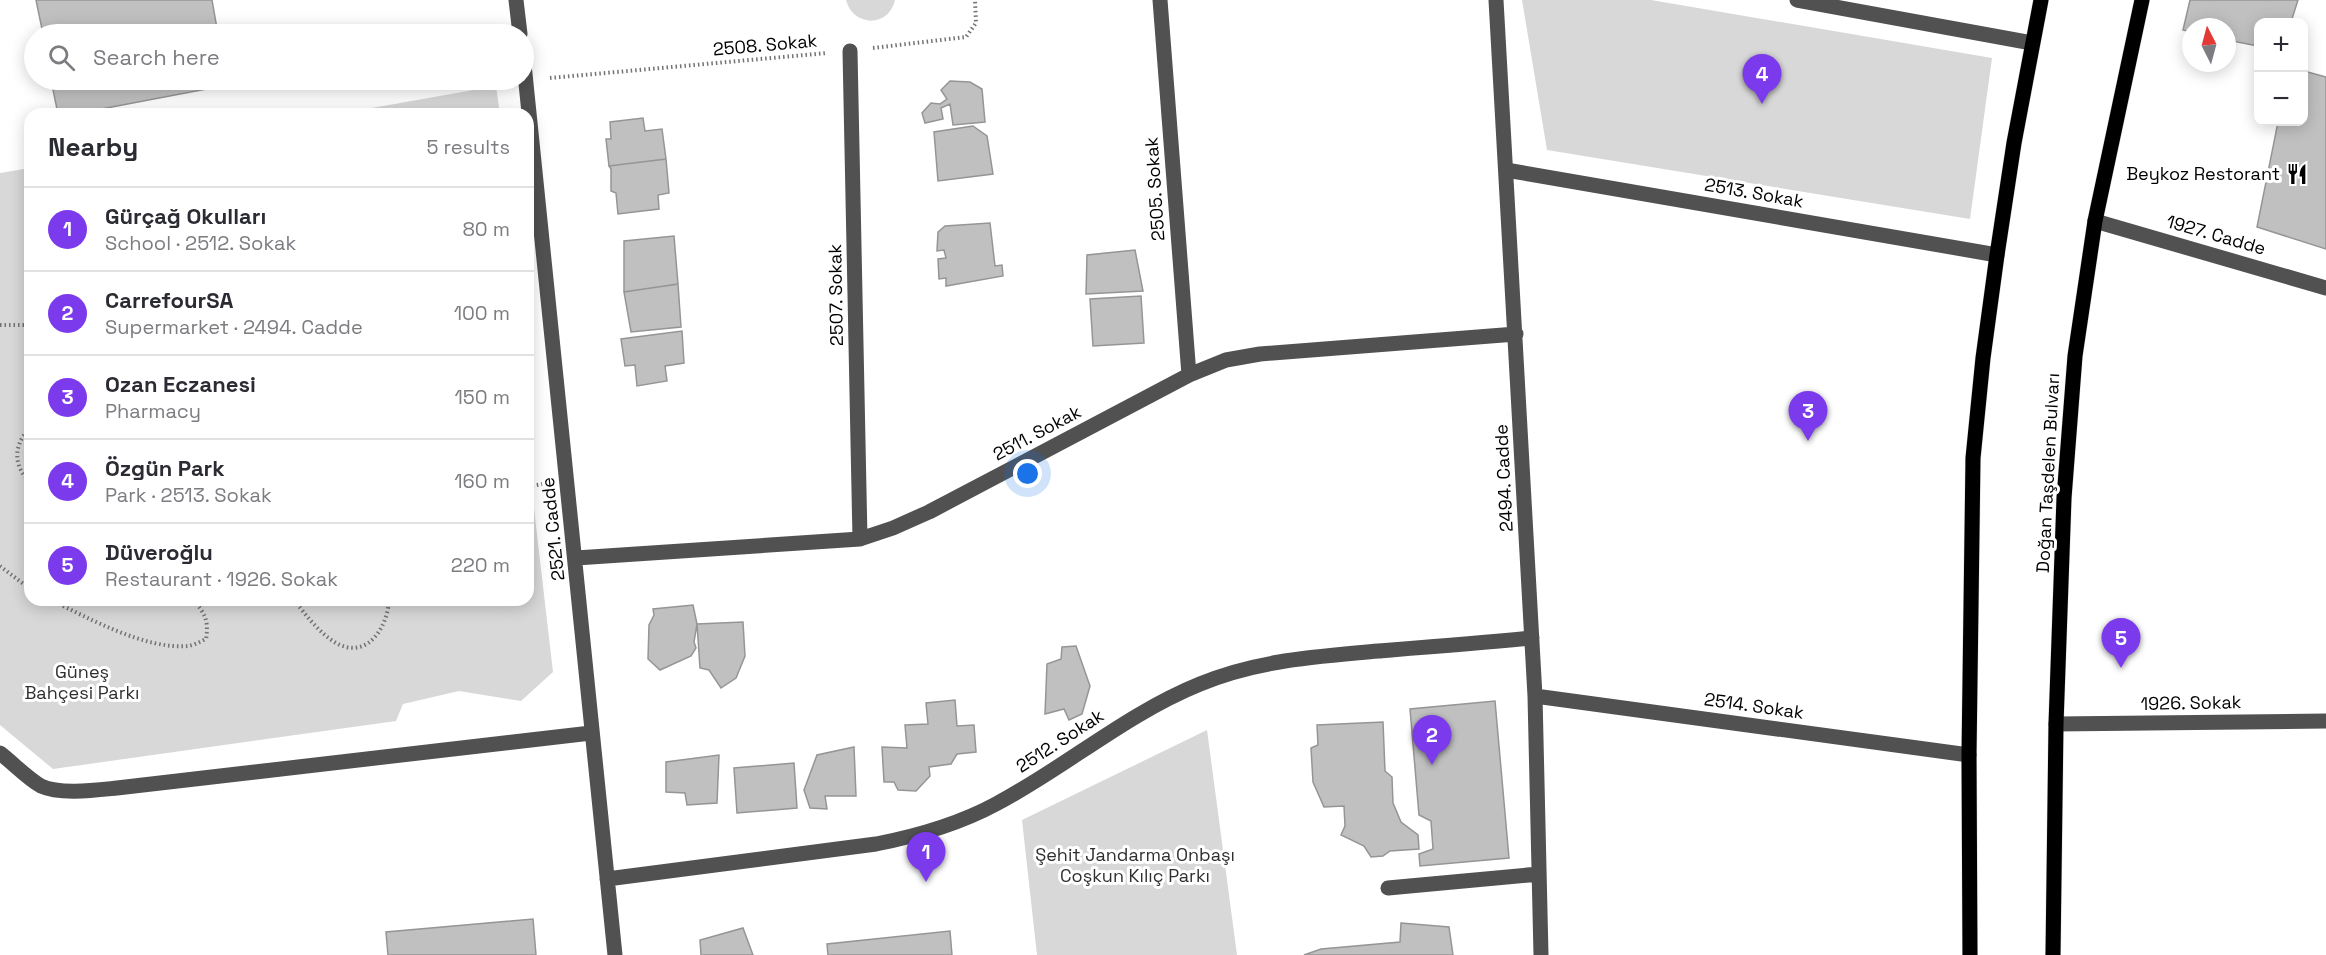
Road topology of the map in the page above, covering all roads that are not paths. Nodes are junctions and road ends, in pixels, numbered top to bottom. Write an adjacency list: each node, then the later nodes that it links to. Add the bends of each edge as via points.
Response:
1 (516, 0): 7 (street)
2 (1160, 0): 18 (street, 2505. Sokak)
3 (1496, 0): 13 (street, 2494. Cadde)
4 (1797, 0): 8 (street)
5 (2042, 0): 8 (main road)
6 (2142, 0): 14 (main road, Doğan Taşdelen Bulvarı)
7 (519, 24)
8 (2032, 43): 15 (main road)
9 (850, 51): 19 (street, 2507. Sokak)
10 (526, 90): 11 (street, 2521. Cadde)
11 (528, 108)
12 (534, 165): 20 (street, 2521. Cadde)
13 (1506, 170): 15 (street, 2513. Sokak); 17 (street, 2494. Cadde)
14 (2095, 221): 16 (street, 1927. Cadde); 24 (main road, Doğan Taşdelen Bulvarı, via 2075,356 2064,498)
15 (1996, 255): 27 (main road, via 1973,459)
16 (2326, 288)
17 (1516, 334): 18 (street, 2511. Sokak, via 1260,354 1226,360); 21 (street, 2494. Cadde)
18 (1189, 375): 19 (street, 2511. Sokak, via 929,512)
19 (860, 539): 20 (street, 2511. Sokak)
20 (576, 558): 25 (street, 2521. Cadde)
21 (1532, 638): 22 (street, 2494. Cadde); 29 (street, 2512. Sokak, via 1288,659 1240,669 1199,684 1120,725 994,806 916,836)
22 (1535, 696): 27 (street, 2514. Sokak); 28 (street, 2494. Cadde)
23 (2326, 721): 24 (street, 1926. Sokak)
24 (2056, 724): 34 (main road, Doğan Taşdelen Bulvarı)
25 (591, 733): 26 (street, via 88,790 42,786); 29 (street, 2521. Cadde)
26 (0, 753)
27 (1969, 755): 33 (main road)
28 (1539, 874): 30 (street); 32 (street, 2494. Cadde)
29 (607, 879): 31 (street, 2521. Cadde)
30 (1388, 888)
31 (615, 955)
32 (1541, 955)
33 (1970, 955)
34 (2053, 955)

